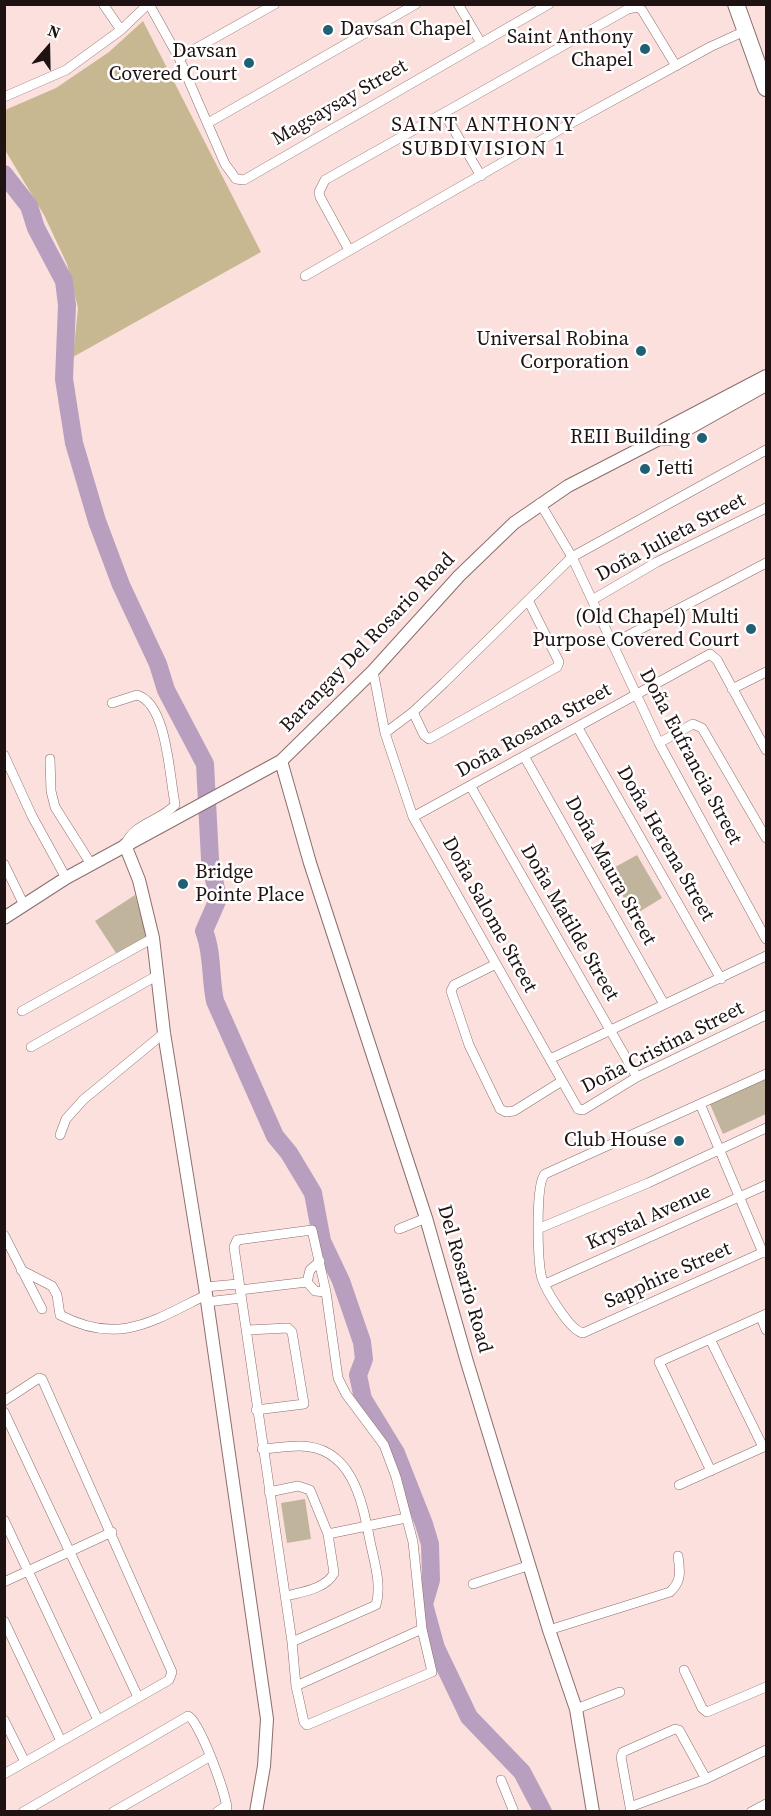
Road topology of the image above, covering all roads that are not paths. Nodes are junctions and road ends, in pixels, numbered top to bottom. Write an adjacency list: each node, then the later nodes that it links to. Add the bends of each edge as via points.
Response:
1 (103, 4): 8 (street)
2 (148, 4): 8 (street); 11 (street)
3 (275, 4): 11 (street)
4 (416, 4): 16 (street)
5 (458, 4): 10 (street)
6 (549, 4): 10 (street, Magsaysay Street)
7 (736, 4): 9 (highway)
8 (121, 30): 14 (street, via 66,70)
9 (745, 31): 12 (street); 13 (highway)
10 (481, 43): 16 (street, Magsaysay Street, via 244,180 231,174)
11 (179, 58): 16 (street)
12 (676, 66): 15 (street, via 637,7); 17 (street)
13 (766, 88)
14 (4, 97)
15 (444, 113): 17 (street); 18 (street, via 325,180 320,197)
16 (208, 123)
17 (481, 176): 18 (street)
18 (349, 250): 19 (street)
19 (305, 276)
20 (766, 376): 22 (main road, Barangay Del Rosario Road, via 663,430)
21 (766, 385): 22 (main road, Barangay Del Rosario Road, via 670,439)
22 (659, 439): 24 (main road, Barangay Del Rosario Road)
23 (766, 450): 26 (street)
24 (540, 503): 26 (street, Doña Eufrancia Street); 31 (main road, Barangay Del Rosario Road, via 459,576)
25 (766, 508): 29 (street, Doña Julieta Street, via 657,562)
26 (572, 557): 28 (street); 29 (street, Doña Eufrancia Street)
27 (766, 563): 30 (street)
28 (528, 600): 36 (street); 36 (street, via 559,662 557,667 429,739)
29 (592, 600): 30 (street, Doña Eufrancia Street)
30 (612, 644): 34 (street, Doña Eufrancia Street)
31 (373, 671): 38 (street, Doña Salome Street); 44 (main road, Barangay Del Rosario Road)
32 (766, 672): 33 (street)
33 (732, 689): 34 (street, Doña Rosana Street, via 713,655); 40 (street)
34 (636, 695): 37 (street, Doña Rosana Street); 39 (street, Doña Eufrancia Street)
35 (112, 703): 48 (street, via 137,695 150,701 159,717 175,805 137,828)
36 (413, 712): 38 (street)
37 (578, 728): 42 (street, Doña Rosana Street); 59 (street, Doña Herena Street)
38 (384, 733): 46 (street, Doña Salome Street)
39 (659, 742): 47 (street, via 693,724 702,728); 55 (street, Doña Eufrancia Street)
40 (766, 750)
41 (4, 755): 51 (street)
42 (524, 756): 45 (street, Doña Rosana Street); 60 (street, Doña Maura Street)
43 (50, 759): 50 (street, via 55,807)
44 (281, 761): 48 (main road, Barangay Del Rosario Road); 77 (main road, Del Rosario Road, via 310,863)
45 (471, 786): 46 (street, Doña Rosana Street); 63 (street, Doña Matilde Street)
46 (413, 817): 57 (street, Doña Salome Street)
47 (766, 838)
48 (125, 845): 50 (main road, Barangay Del Rosario Road); 54 (main road, via 139,880)
49 (4, 864): 52 (street)
50 (91, 864): 51 (main road, Barangay Del Rosario Road)
51 (66, 878): 52 (main road, Barangay Del Rosario Road)
52 (24, 905): 53 (main road, Barangay Del Rosario Road)
53 (4, 918)
54 (153, 938): 58 (main road); 61 (street)
55 (766, 939)
56 (766, 956): 59 (street)
57 (496, 964): 66 (street, Doña Salome Street); 69 (street, via 454,985 451,991 469,1045 500,1109 514,1112)
58 (158, 975): 64 (main road); 65 (street)
59 (721, 979): 60 (street)
60 (664, 1004): 63 (street)
61 (22, 1011)
62 (766, 1015): 68 (street, Doña Cristina Street)
63 (610, 1030): 66 (street); 68 (street, Doña Matilde Street)
64 (164, 1033): 73 (street, via 83,1100 66,1119); 88 (main road)
65 (31, 1047)
66 (550, 1059): 69 (street, Doña Salome Street)
67 (766, 1074): 70 (street)
68 (637, 1077): 71 (street, Doña Cristina Street, via 583,1110)
69 (562, 1081): 71 (street, Doña Salome Street)
70 (701, 1106): 74 (street); 78 (street, via 545,1174 540,1182)
71 (577, 1108)
72 (766, 1128): 74 (street)
73 (60, 1135)
74 (719, 1149): 76 (street); 78 (street)
75 (766, 1185): 76 (street, Krystal Avenue)
76 (741, 1197): 81 (street); 85 (street, Krystal Avenue)
77 (426, 1218): 79 (street); 109 (main road, Del Rosario Road)
78 (540, 1228): 85 (street)
79 (399, 1229)
80 (4, 1235): 83 (street)
81 (765, 1252): 85 (street, Sapphire Street, via 583,1333 573,1328)
82 (320, 1261): 84 (street, via 310,1270); 86 (street, via 312,1230 237,1240 234,1246); 87 (street)
83 (21, 1270): 88 (street, via 52,1286 60,1315 121,1331 146,1324); 89 (street)
84 (307, 1282): 86 (street); 87 (street, via 315,1291)
85 (545, 1284)
86 (240, 1290): 88 (street); 88 (street); 91 (street)
87 (326, 1292): 102 (street, via 338,1378 384,1445)
88 (206, 1295): 139 (main road, via 267,1719)
89 (42, 1309)
90 (764, 1316): 92 (street); 93 (street)
91 (248, 1330): 95 (street); 95 (street, via 288,1328 292,1332 304,1404)
92 (766, 1330)
93 (710, 1339): 97 (street); 99 (street, via 662,1359 658,1365)
94 (4, 1401): 105 (street, via 42,1379)
95 (256, 1410): 98 (street)
96 (4, 1412): 107 (street)
97 (765, 1447): 99 (street)
98 (262, 1449): 101 (street); 104 (street, via 301,1446 319,1449 336,1459 351,1473)
99 (711, 1471): 100 (street)
100 (680, 1485)
101 (269, 1492): 106 (street, via 298,1486 310,1490); 113 (street)
102 (406, 1518): 104 (street); 115 (street)
103 (4, 1520): 110 (street)
104 (368, 1528): 106 (street); 117 (street, via 379,1594 376,1605)
105 (112, 1532): 107 (street); 122 (street, via 172,1672 169,1680)
106 (328, 1534): 113 (street, via 334,1573 331,1579)
107 (69, 1552): 110 (street); 122 (street)
108 (678, 1556): 116 (street, via 678,1585 670,1592)
109 (530, 1565): 112 (street); 116 (main road, Del Rosario Road)
110 (29, 1571): 111 (street); 125 (street)
111 (4, 1582)
112 (473, 1584)
113 (286, 1596): 117 (street)
114 (4, 1621): 126 (street)
115 (422, 1629): 119 (street); 119 (street, via 432,1672 311,1724 304,1722)
116 (549, 1630): 123 (main road, Del Rosario Road)
117 (292, 1642): 119 (street)
118 (684, 1670): 120 (street, via 707,1712)
119 (296, 1686)
120 (766, 1686)
121 (620, 1692): 123 (street)
122 (138, 1697): 125 (street)
123 (576, 1709): 141 (main road, Del Rosario Road)
124 (4, 1720): 129 (street)
125 (98, 1720): 126 (street)
126 (61, 1741): 129 (street)
127 (766, 1750): 131 (street)
128 (209, 1757): 134 (street); 136 (street, via 196,1722 188,1716); 137 (street)
129 (25, 1762): 130 (street)
130 (4, 1774)
131 (706, 1779): 135 (street); 135 (street, via 683,1736 675,1729 623,1752)
132 (501, 1780): 140 (street)
133 (766, 1804): 142 (street)
134 (227, 1808): 138 (street)
135 (630, 1809)
136 (23, 1812)
137 (112, 1812)
138 (217, 1812)
139 (256, 1812)
140 (514, 1812)
141 (592, 1812)
142 (751, 1812)

